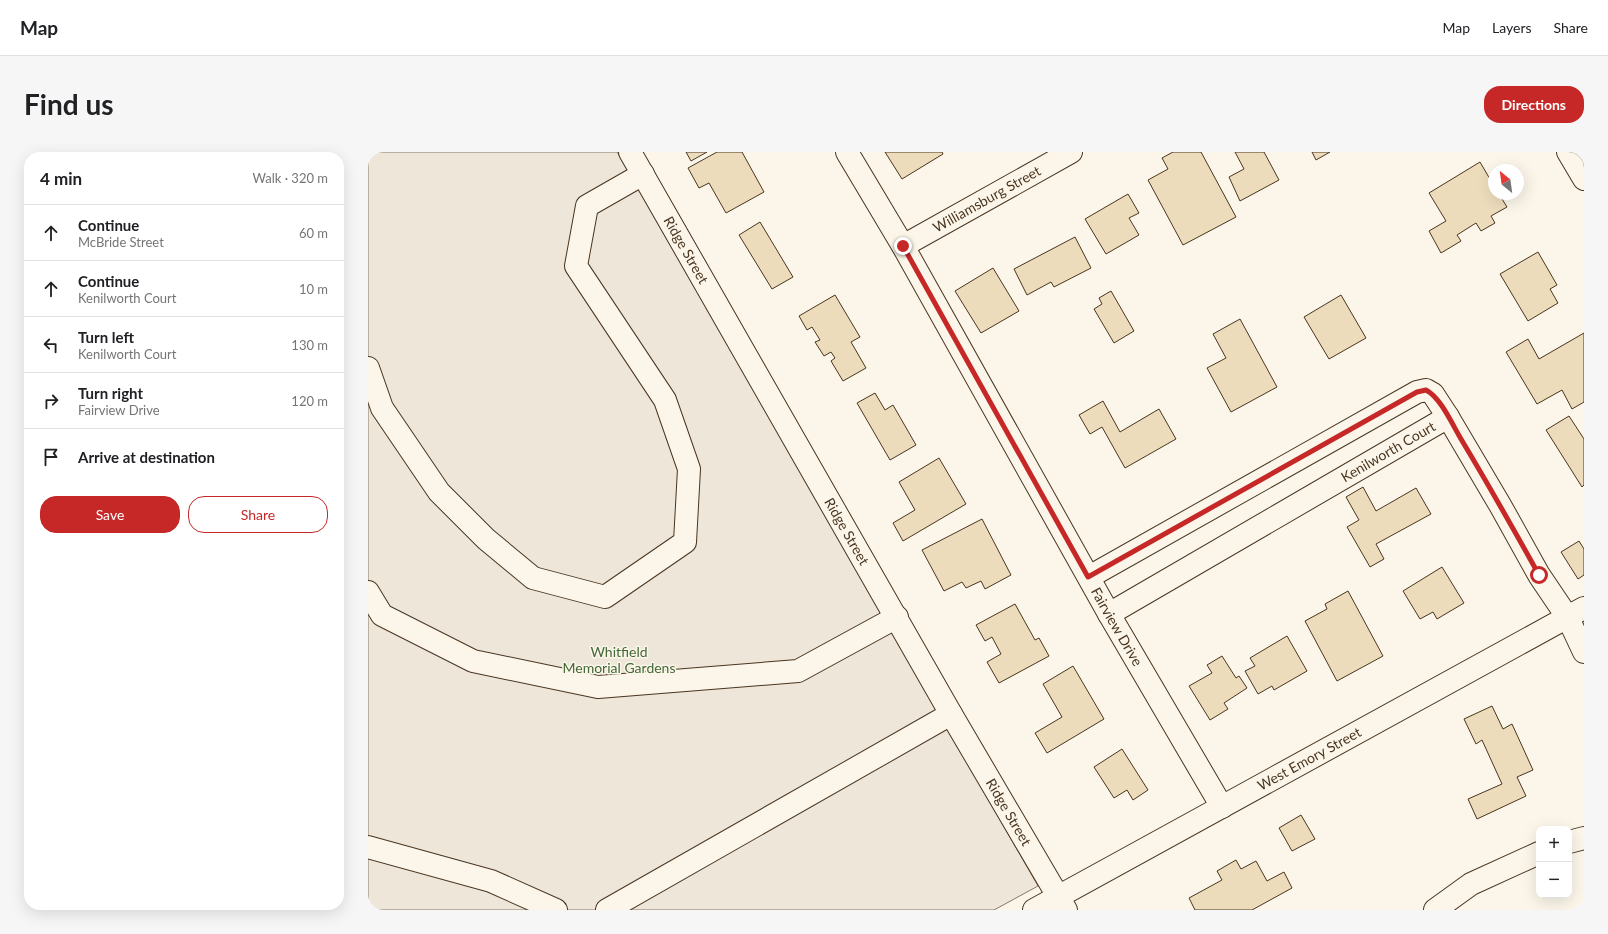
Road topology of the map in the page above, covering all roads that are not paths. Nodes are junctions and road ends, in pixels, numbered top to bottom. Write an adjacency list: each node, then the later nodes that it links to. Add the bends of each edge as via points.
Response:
1 (630, 152): 5 (street, Ridge Street)
2 (847, 152): 7 (street, Fairview Drive)
3 (1071, 152): 7 (street, Williamsburg Street)
4 (1568, 152): 6 (street)
5 (643, 174): 8 (street, via 587,206 576,266 665,400 689,469 686,542 605,597 533,578 486,539 439,492 382,408); 14 (street, Ridge Street)
6 (1584, 179)
7 (903, 246): 10 (street, Fairview Drive)
8 (368, 368)
9 (1448, 417): 10 (street, Kenilworth Court, via 1433,394 1426,390 1417,392); 12 (street, via 1539,575); 13 (street, Kenilworth Court)
10 (1088, 577): 13 (street, Fairview Drive)
11 (368, 592): 14 (street, via 382,615 473,661 598,687 798,671)
12 (1576, 613): 15 (street); 17 (street, West Emory Street)
13 (1109, 614): 17 (street, Fairview Drive)
14 (897, 617): 16 (street, Ridge Street)
15 (1584, 652)
16 (951, 714): 22 (street, Ridge Street); 24 (street)
17 (1222, 808): 22 (street, West Emory Street)
18 (1584, 838): 19 (street)
19 (1572, 841)
20 (368, 847): 23 (street, via 491,881)
21 (1536, 854): 26 (street, via 1471,884)
22 (1063, 903): 25 (street, West Emory Street)
23 (556, 910)
24 (608, 910)
25 (1034, 910)
26 (1435, 910)

